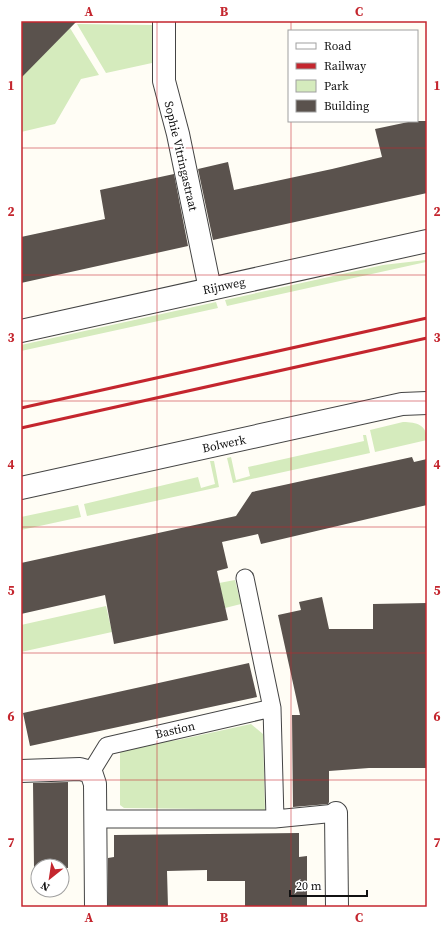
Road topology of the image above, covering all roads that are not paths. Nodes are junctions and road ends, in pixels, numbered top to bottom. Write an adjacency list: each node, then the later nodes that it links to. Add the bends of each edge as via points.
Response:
1 (164, 21): 3 (street, Sophie Vitringastraat, via 164,81 178,134)
2 (427, 241): 3 (street, Rijnweg)
3 (210, 289): 4 (street, Rijnweg)
4 (21, 330)
5 (427, 403): 6 (street, Bolwerk, via 402,404)
6 (21, 488)
7 (245, 578): 8 (street)
8 (272, 708): 10 (street, Bastion, via 107,746); 13 (street)
9 (21, 771): 10 (street, via 80,769)
10 (91, 772): 12 (street, via 95,784)
11 (336, 813): 13 (street); 15 (street)
12 (94, 819): 13 (street); 14 (street)
13 (275, 819)
14 (96, 907)
15 (337, 907)

